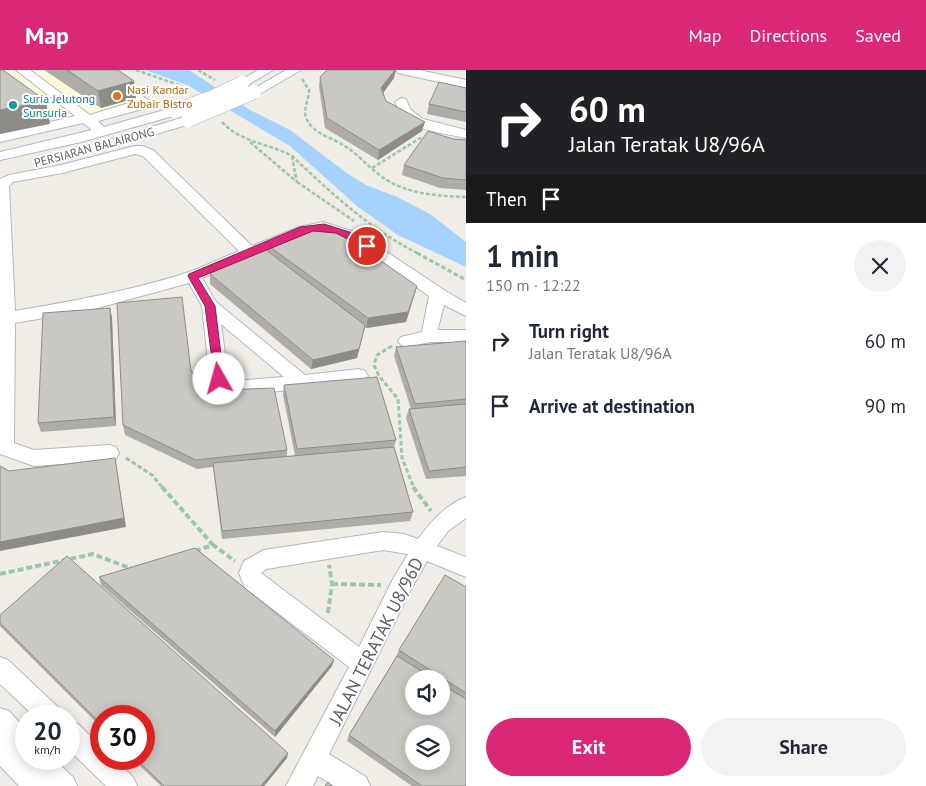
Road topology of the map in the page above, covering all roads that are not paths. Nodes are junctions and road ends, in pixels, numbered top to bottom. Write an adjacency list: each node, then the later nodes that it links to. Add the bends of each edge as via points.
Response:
1 (22, 70): 10 (street)
2 (103, 70): 10 (street, via 143,101 137,106)
3 (267, 70): 12 (street, bridge, via 213,97)
4 (402, 70): 8 (street)
5 (432, 70): 7 (street)
6 (293, 71): 11 (street, bridge, via 254,92)
7 (466, 78)
8 (466, 84)
9 (401, 102): 13 (street, via 408,115 419,122)
10 (86, 119): 12 (street); 14 (street)
11 (188, 120): 16 (street, PERSIARAN BALAIRONG, via 79,152)
12 (103, 132): 15 (street)
13 (466, 134)
14 (0, 138)
15 (0, 156)
16 (0, 170)
17 (250, 253): 18 (street); 19 (street, via 304,230 324,227 353,236); 22 (street, via 142,150 9,178 2,184)
18 (193, 276): 20 (street); 22 (street, via 94,303)
19 (438, 294): 21 (street); 23 (street)
20 (210, 306): 27 (street); 27 (street, via 219,379 223,384 237,389)
21 (466, 310)
22 (3, 320): 28 (street, via 4,447 34,458)
23 (430, 336): 24 (street); 25 (street)
24 (466, 336)
25 (407, 341)
26 (359, 376): 27 (street)
27 (302, 382)
28 (109, 453)
29 (466, 506): 30 (street, JALAN TERATAK U8/96D, via 441,524)
30 (422, 550): 31 (street); 32 (street, JALAN TERATAK U8/96D); 32 (street, via 404,543 383,541 264,560 252,565 250,576 253,581)
31 (466, 567)
32 (363, 664): 39 (street, JALAN TERATAK U8/96D)
33 (0, 668): 34 (street)
34 (39, 705)
35 (0, 720): 36 (street)
36 (15, 736)
37 (80, 744): 43 (street)
38 (0, 748): 41 (street)
39 (314, 759): 44 (street, JALAN TERATAK U8/96D); 45 (street)
40 (49, 770): 42 (street)
41 (37, 786)
42 (64, 786)
43 (124, 786)
44 (299, 786)
45 (357, 786)

